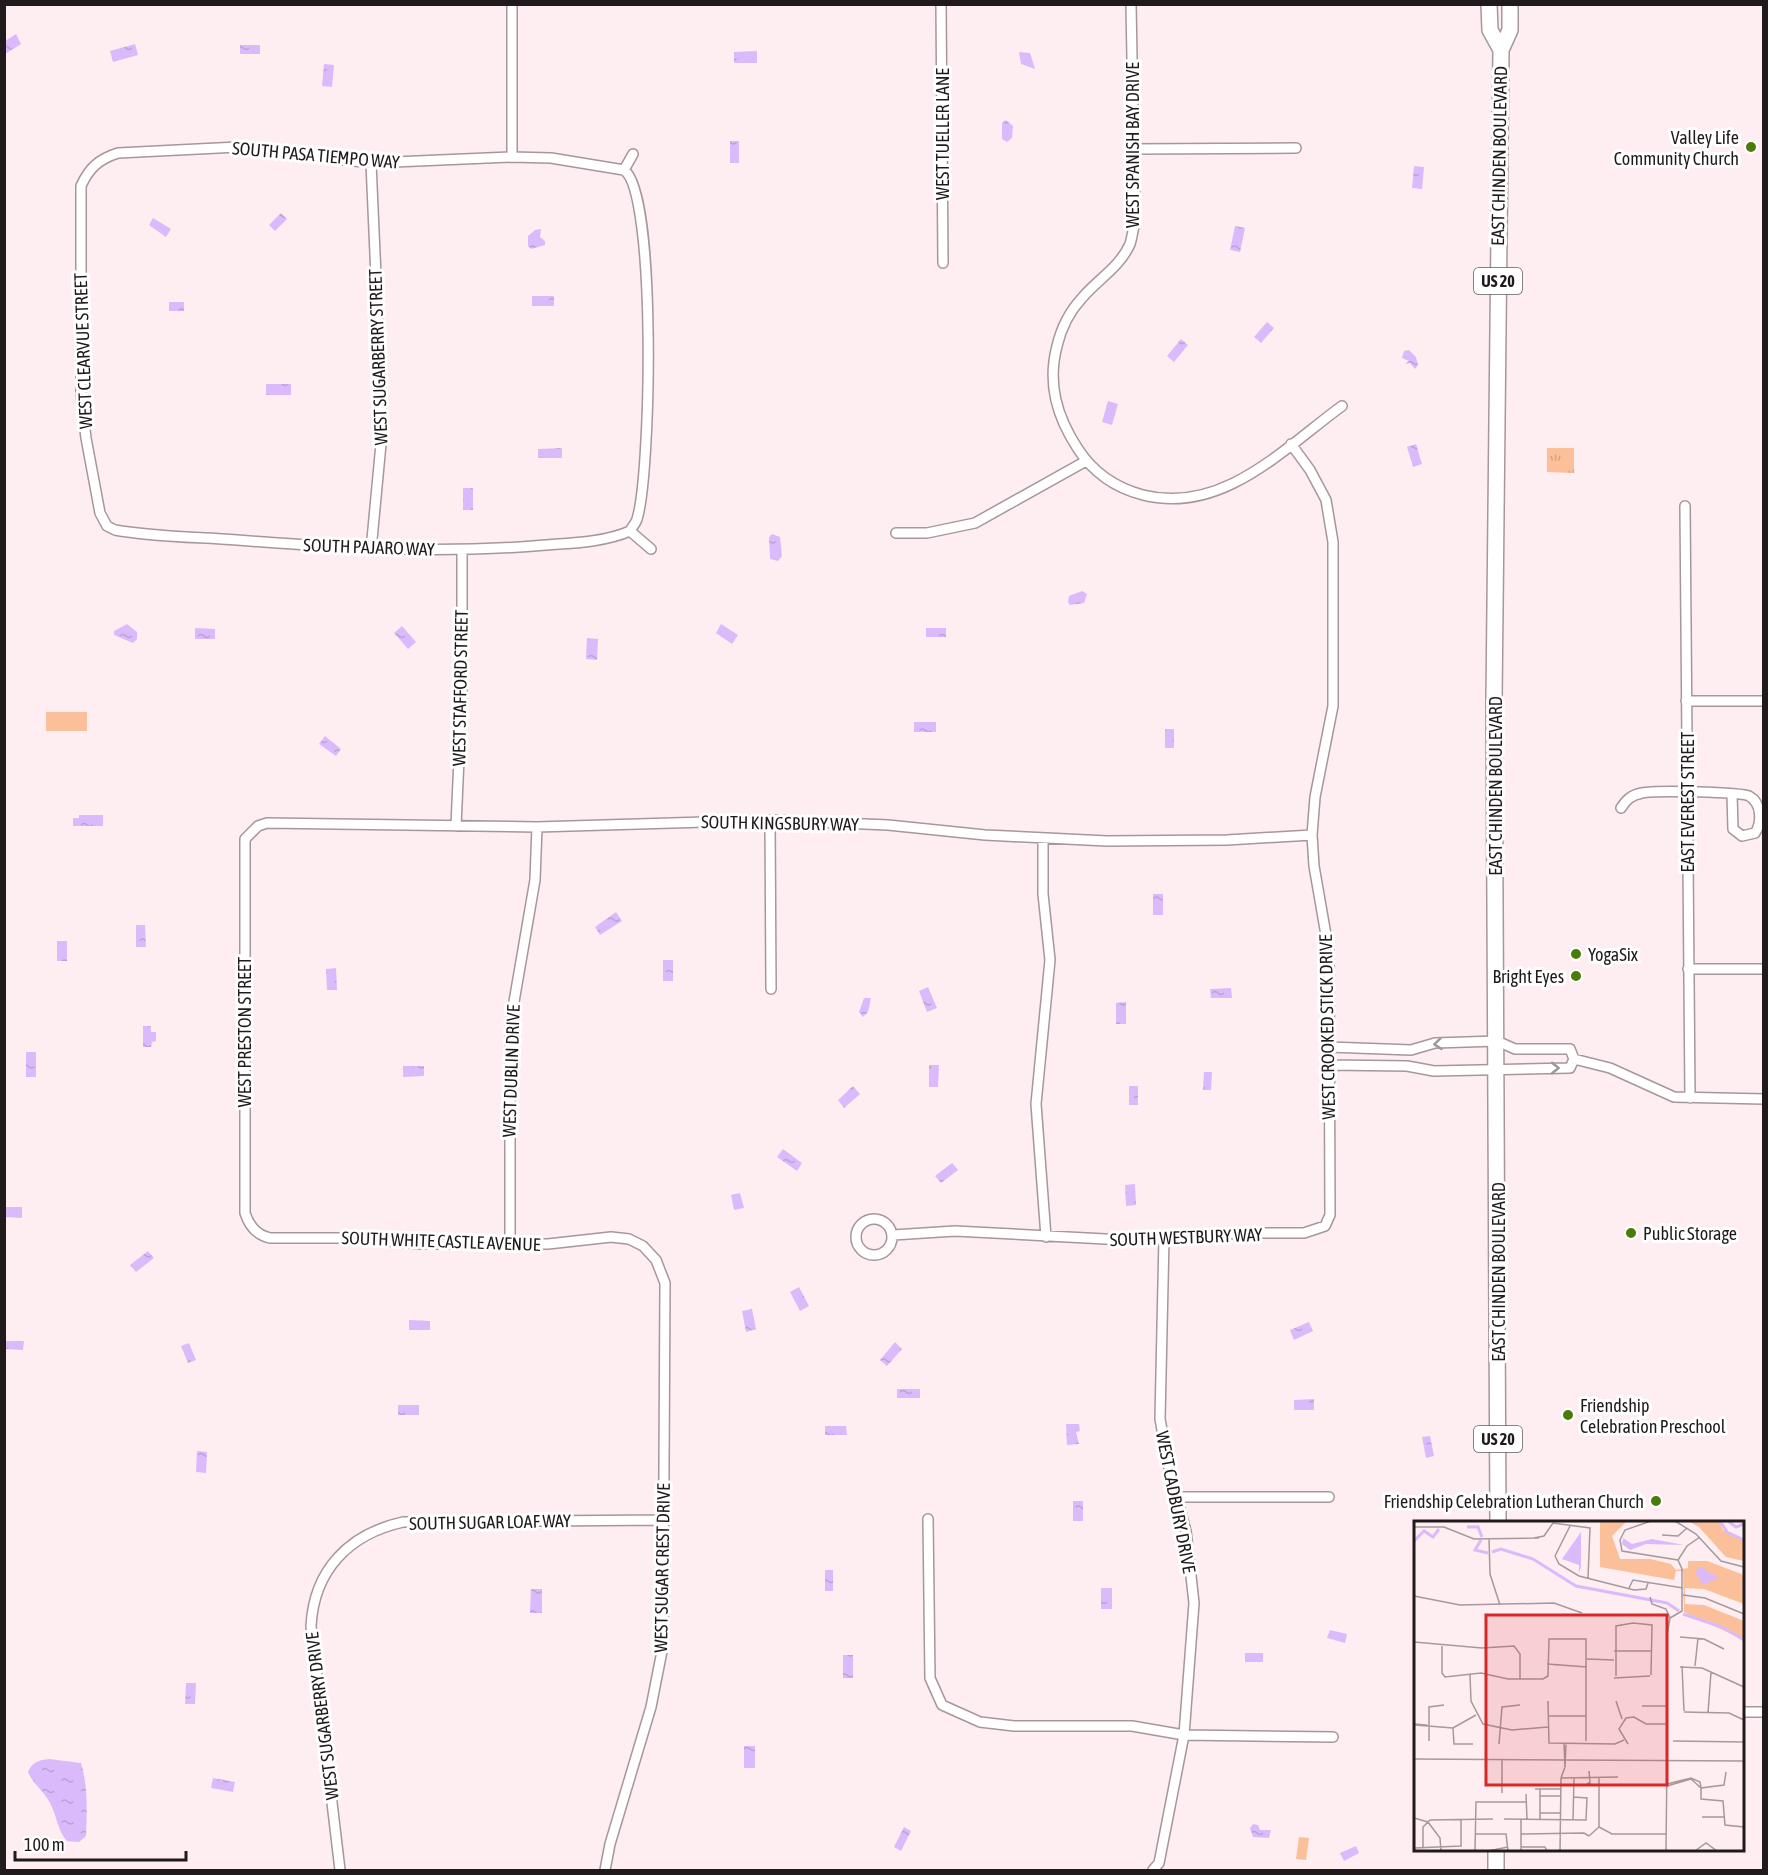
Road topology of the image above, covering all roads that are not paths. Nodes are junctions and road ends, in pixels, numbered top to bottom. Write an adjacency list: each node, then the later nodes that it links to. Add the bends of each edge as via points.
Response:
1 (512, 4): 10 (street)
2 (941, 4): 14 (street, WEST TUELLER LANE)
3 (1131, 4): 8 (street, WEST SPANISH BAY DRIVE)
4 (1489, 4): 6 (main road, EAST CHINDEN BOULEVARD / US 20, via 1490,30)
5 (1510, 4): 6 (main road, EAST CHINDEN BOULEVARD / US 20, via 1510,30)
6 (1501, 50): 39 (main road, EAST CHINDEN BOULEVARD / US 20, via 1494,699)
7 (1296, 148): 8 (street)
8 (1134, 149): 17 (street, WEST SPANISH BAY DRIVE, via 1135,222 1130,244 1119,262 1081,298 1066,322 1053,371 1056,403 1064,427)
9 (633, 154): 12 (street)
10 (512, 157): 11 (street, SOUTH PASA TIEMPO WAY); 12 (street, SOUTH PASA TIEMPO WAY, via 551,158)
11 (371, 163): 13 (street, SOUTH PASA TIEMPO WAY, via 212,146 118,153 100,161); 23 (street, WEST SUGARBERRY STREET, via 381,390 381,444)
12 (624, 170): 20 (street, via 634,183 649,333 643,480 637,520)
13 (86, 174): 19 (street, WEST CLEARVUE STREET, via 79,200 81,395 100,513)
14 (943, 263)
15 (1342, 406): 16 (street, WEST SPANISH BAY DRIVE)
16 (1291, 444): 17 (street, WEST SPANISH BAY DRIVE, via 1224,489 1187,499 1132,492); 34 (street, WEST CROOKED STICK DRIVE, via 1326,500 1333,542 1333,706 1315,796)
17 (1086, 461): 21 (street, via 975,523 927,533)
18 (1685, 506): 25 (street, EAST EVEREST STREET)
19 (107, 526): 23 (street, SOUTH PAJARO WAY, via 121,531)
20 (630, 531): 22 (street); 24 (street, SOUTH PAJARO WAY, via 567,544)
21 (896, 533)
22 (651, 549)
23 (371, 550): 24 (street, SOUTH PAJARO WAY)
24 (462, 550): 31 (street, WEST STAFFORD STREET, via 462,691)
25 (1686, 701): 26 (street); 27 (street, EAST EVEREST STREET)
26 (1764, 701)
27 (1687, 793): 28 (street); 29 (street, via 1643,793 1627,798); 36 (street, EAST EVEREST STREET)
28 (1732, 794): 28 (street, via 1733,829 1742,836 1755,833 1760,815 1756,801 1743,794)
29 (1621, 808)
30 (770, 820): 32 (street, SOUTH KINGSBURY WAY); 35 (street, SOUTH KINGSBURY WAY, via 888,825); 38 (street)
31 (456, 826): 32 (street, SOUTH KINGSBURY WAY); 33 (street, SOUTH KINGSBURY WAY, via 267,824)
32 (537, 827): 51 (street, WEST DUBLIN DRIVE, via 536,880 510,1024)
33 (252, 833): 47 (street, WEST PRESTON STREET, via 243,849 245,1213)
34 (1312, 835): 35 (street, SOUTH KINGSBURY WAY, via 1227,840); 40 (street, WEST CROOKED STICK DRIVE, via 1329,952)
35 (1043, 839): 49 (street, via 1043,894 1050,960 1036,1104)
36 (1688, 969): 37 (street); 44 (street, EAST EVEREST STREET)
37 (1764, 969)
38 (771, 988)
39 (1497, 1041): 40 (street, one-way to 40, via 1435,1043 1411,1050); 41 (street, via 1515,1049 1570,1049); 43 (main road, EAST CHINDEN BOULEVARD / US 20)
40 (1329, 1047): 42 (street, WEST CROOKED STICK DRIVE)
41 (1574, 1059): 43 (street, one-way to 41, via 1570,1068); 44 (street, via 1610,1068 1674,1097)
42 (1329, 1065): 43 (street, via 1407,1066 1434,1071); 46 (street, WEST CROOKED STICK DRIVE, via 1330,1215)
43 (1497, 1068): 57 (main road, EAST CHINDEN BOULEVARD / US 20)
44 (1690, 1098): 45 (street)
45 (1764, 1099)
46 (1324, 1227): 50 (street, SOUTH WESTBURY WAY, via 1304,1233)
47 (256, 1230): 51 (street, SOUTH WHITE CASTLE AVENUE, via 270,1238)
48 (892, 1235): 48 (street, via 888,1225 873,1218 859,1227 856,1239 867,1253 879,1254 889,1247); 49 (street, SOUTH WESTBURY WAY, via 955,1231)
49 (1046, 1237): 50 (street, SOUTH WESTBURY WAY)
50 (1164, 1238): 53 (street, WEST CADBURY DRIVE, via 1160,1419)
51 (510, 1244): 52 (street, SOUTH WHITE CASTLE AVENUE, via 611,1237 643,1246)
52 (656, 1260): 56 (street, WEST SUGAR CREST DRIVE, via 665,1283)
53 (1177, 1497): 54 (street); 61 (street, WEST CADBURY DRIVE, via 1186,1531 1194,1603)
54 (1329, 1497)
55 (928, 1519): 61 (street, via 930,1678 942,1705 980,1722 1014,1726 1132,1726)
56 (664, 1520): 58 (street, SOUTH SUGAR LOAF WAY, via 403,1522 366,1534); 65 (street, WEST SUGAR CREST DRIVE, via 664,1622 659,1669)
57 (1498, 1521)
58 (330, 1565): 64 (street, WEST SUGARBERRY DRIVE, via 316,1594 311,1626)
59 (1744, 1712): 60 (street)
60 (1764, 1712)
61 (1184, 1735): 62 (street); 66 (street, WEST CADBURY DRIVE, via 1159,1863)
62 (1334, 1737)
63 (1496, 1851): 67 (main road)
64 (340, 1870)
65 (605, 1870)
66 (1154, 1870)
67 (1496, 1870)

